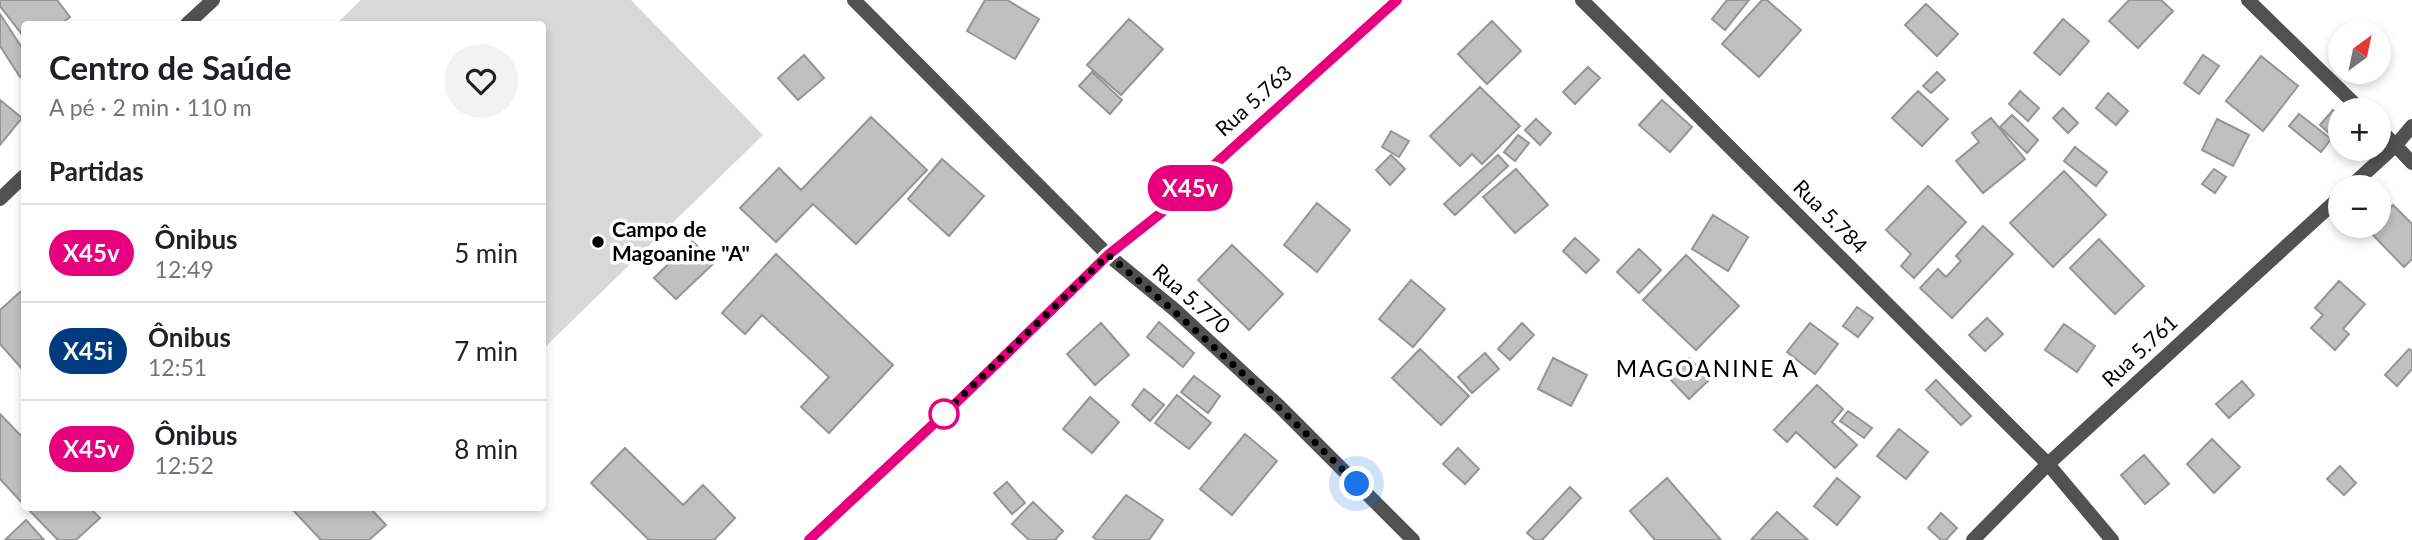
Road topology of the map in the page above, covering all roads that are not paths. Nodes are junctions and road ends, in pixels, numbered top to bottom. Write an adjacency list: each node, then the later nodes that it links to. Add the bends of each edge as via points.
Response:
1 (213, 0): 6 (street)
2 (854, 0): 16 (street, Rua 5.770)
3 (1397, 0): 16 (street, Rua 5.763, via 1161,213)
4 (1582, 0): 17 (street, Rua 5.784)
5 (2248, 0): 7 (street)
6 (190, 21)
7 (2349, 98)
8 (2412, 126): 10 (street)
9 (2391, 140): 10 (street)
10 (2396, 145): 11 (street); 12 (street)
11 (2412, 163)
12 (2363, 175)
13 (21, 179): 14 (street)
14 (0, 200)
15 (2328, 208): 17 (street, Rua 5.761)
16 (1108, 255): 18 (street, Rua 5.763); 19 (street, Rua 5.770, via 1279,406)
17 (2048, 464): 20 (street, Rua 5.761); 21 (street, Rua 5.784)
18 (809, 540)
19 (1413, 540)
20 (1973, 540)
21 (2112, 540)

